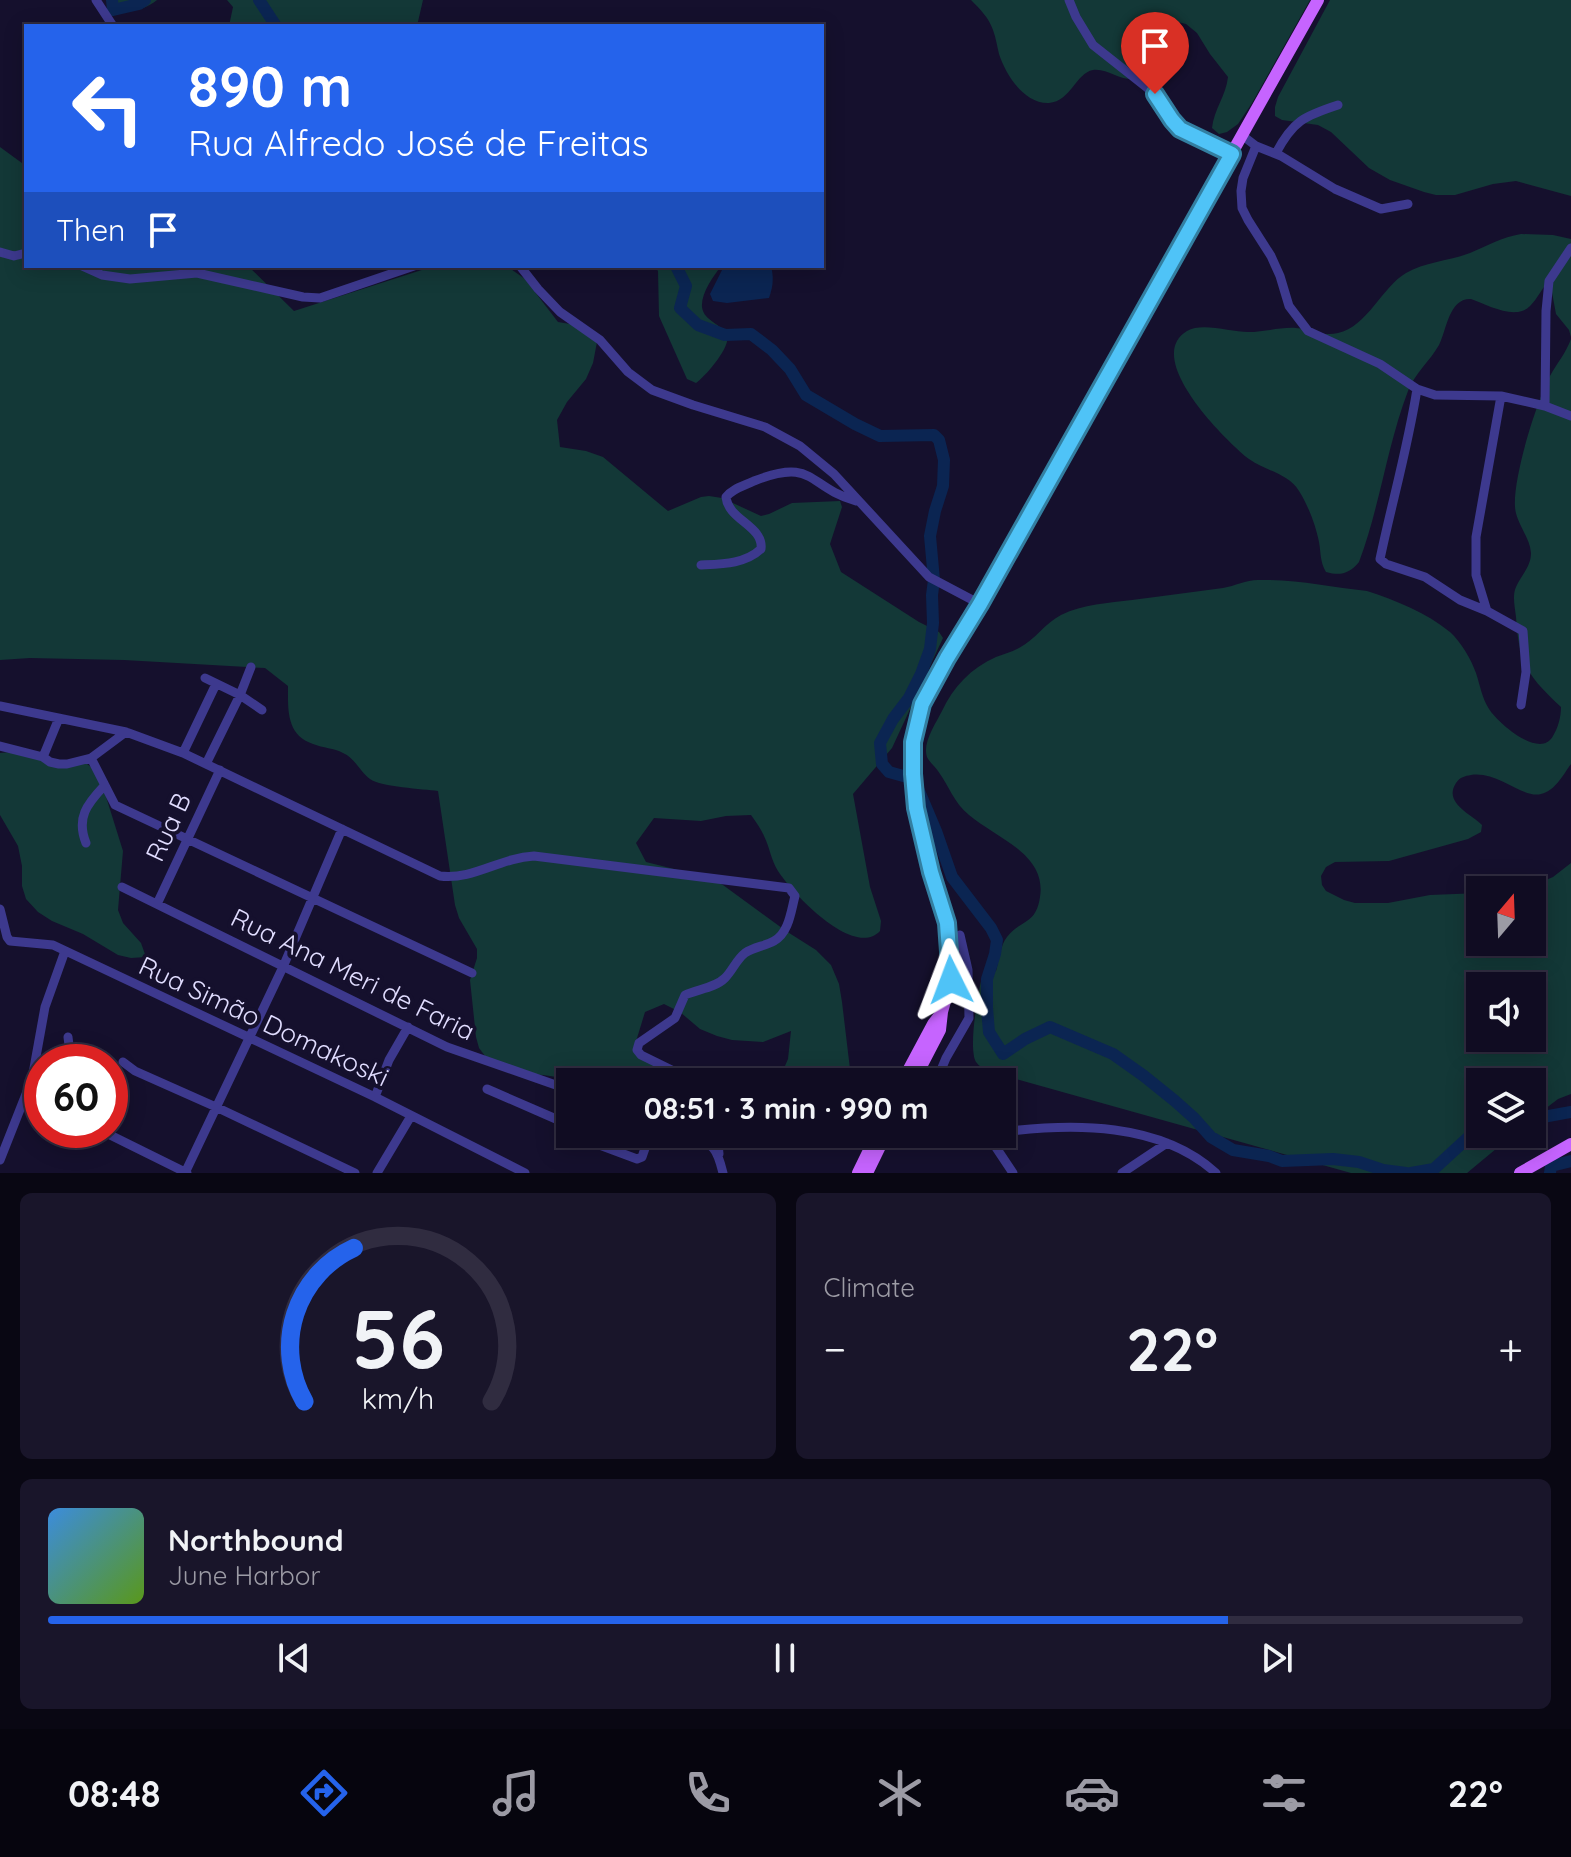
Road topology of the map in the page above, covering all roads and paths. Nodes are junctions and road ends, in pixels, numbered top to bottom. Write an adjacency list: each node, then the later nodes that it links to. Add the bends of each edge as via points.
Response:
1 (96, 0): 4 (street)
2 (1069, 0): 9 (street, via 1093,45 1155,94 1180,129)
3 (1318, 0): 6 (main road)
4 (112, 24)
5 (1338, 105): 8 (street, via 1301,119)
6 (1243, 136): 7 (street); 9 (main road)
7 (1256, 146): 8 (street); 17 (street, via 1243,178 1242,208 1271,256 1289,306 1308,331 1380,364)
8 (1276, 153): 10 (street, via 1381,209)
9 (1232, 154): 23 (main road)
10 (1408, 204)
11 (1571, 248): 19 (street, via 1549,281)
12 (0, 252): 13 (street)
13 (24, 254)
14 (86, 268): 15 (street, via 130,279 197,273 320,298)
15 (408, 268)
16 (522, 268): 21 (street, via 560,312 600,340 652,390 765,427 800,446)
17 (1417, 389): 18 (street, via 1435,395); 24 (street, via 1380,559)
18 (1501, 396): 19 (street); 24 (street, via 1476,537 1476,575)
19 (1545, 406): 20 (street)
20 (1571, 416)
21 (859, 502): 22 (street, via 797,472 767,476 729,492 726,502 758,535 761,549 737,561); 23 (street, via 929,577)
22 (701, 565)
23 (980, 604): 52 (main road, via 922,704 913,742 916,808 947,923 951,980)
24 (1487, 611): 29 (street, via 1523,631 1526,672)
25 (251, 667): 28 (street)
26 (205, 678): 27 (street)
27 (216, 684): 28 (street); 35 (street)
28 (240, 695): 31 (street); 38 (street)
29 (1521, 705)
30 (0, 706): 32 (street)
31 (262, 710)
32 (59, 718): 33 (street); 36 (street)
33 (126, 732): 35 (street); 37 (street)
34 (0, 746): 36 (street)
35 (183, 753): 38 (street)
36 (43, 757): 37 (street, via 59,764)
37 (91, 758): 40 (street)
38 (206, 764): 39 (street)
39 (220, 770): 41 (street); 42 (street, Rua B)
40 (104, 786): 42 (street, via 115,805); 43 (street, via 85,811)
41 (342, 829): 45 (street); 58 (street, via 440,876 464,876 508,859 534,856 789,888 795,896 777,940 749,950 714,986 685,995 675,1018 639,1043 641,1055)
42 (187, 838): 45 (street); 46 (street, Rua B)
43 (86, 843)
44 (122, 887): 46 (street, Rua Ana Meri de Faria)
45 (314, 898): 50 (street); 51 (street)
46 (157, 904): 50 (street, Rua Ana Meri de Faria)
47 (0, 909): 49 (street, Rua Simão Domakoski, via 10,941)
48 (960, 935): 61 (street, via 968,970 969,1018)
49 (65, 951): 55 (street, Rua Simão Domakoski); 70 (street, via 45,1007 32,1079)
50 (283, 967): 53 (street, Rua Ana Meri de Faria); 55 (street)
51 (472, 973)
52 (942, 1012): 59 (main road); 60 (main road, via 940,1030)
53 (408, 1027): 62 (street, Rua Ana Meri de Faria, via 447,1047); 64 (street)
54 (68, 1037): 56 (street)
55 (249, 1038): 64 (street, Rua Simão Domakoski); 65 (street)
56 (69, 1044)
57 (128, 1066): 65 (street)
58 (667, 1068)
59 (909, 1068)
60 (920, 1068)
61 (942, 1068)
62 (556, 1085)
63 (487, 1089): 67 (street)
64 (375, 1097): 66 (street, Rua Simão Domakoski)
65 (216, 1107): 83 (street); 84 (street)
66 (411, 1116): 85 (street); 86 (street, Rua Simão Domakoski)
67 (556, 1119)
68 (1016, 1131): 69 (street, via 1109,1129)
69 (1167, 1143): 89 (street); 90 (street)
70 (2, 1144): 81 (street)
71 (128, 1144): 83 (street)
72 (1571, 1144): 91 (main road)
73 (607, 1148): 74 (street, via 637,1159)
74 (645, 1148)
75 (714, 1148): 80 (street)
76 (718, 1148): 80 (street)
77 (873, 1148): 82 (main road)
78 (879, 1148): 82 (main road)
79 (996, 1148): 88 (street)
80 (719, 1154): 87 (street)
81 (0, 1160)
82 (867, 1172)
83 (186, 1173)
84 (355, 1173)
85 (377, 1173)
86 (525, 1173)
87 (723, 1173)
88 (1013, 1173)
89 (1122, 1173)
90 (1216, 1173)
91 (1520, 1173)

